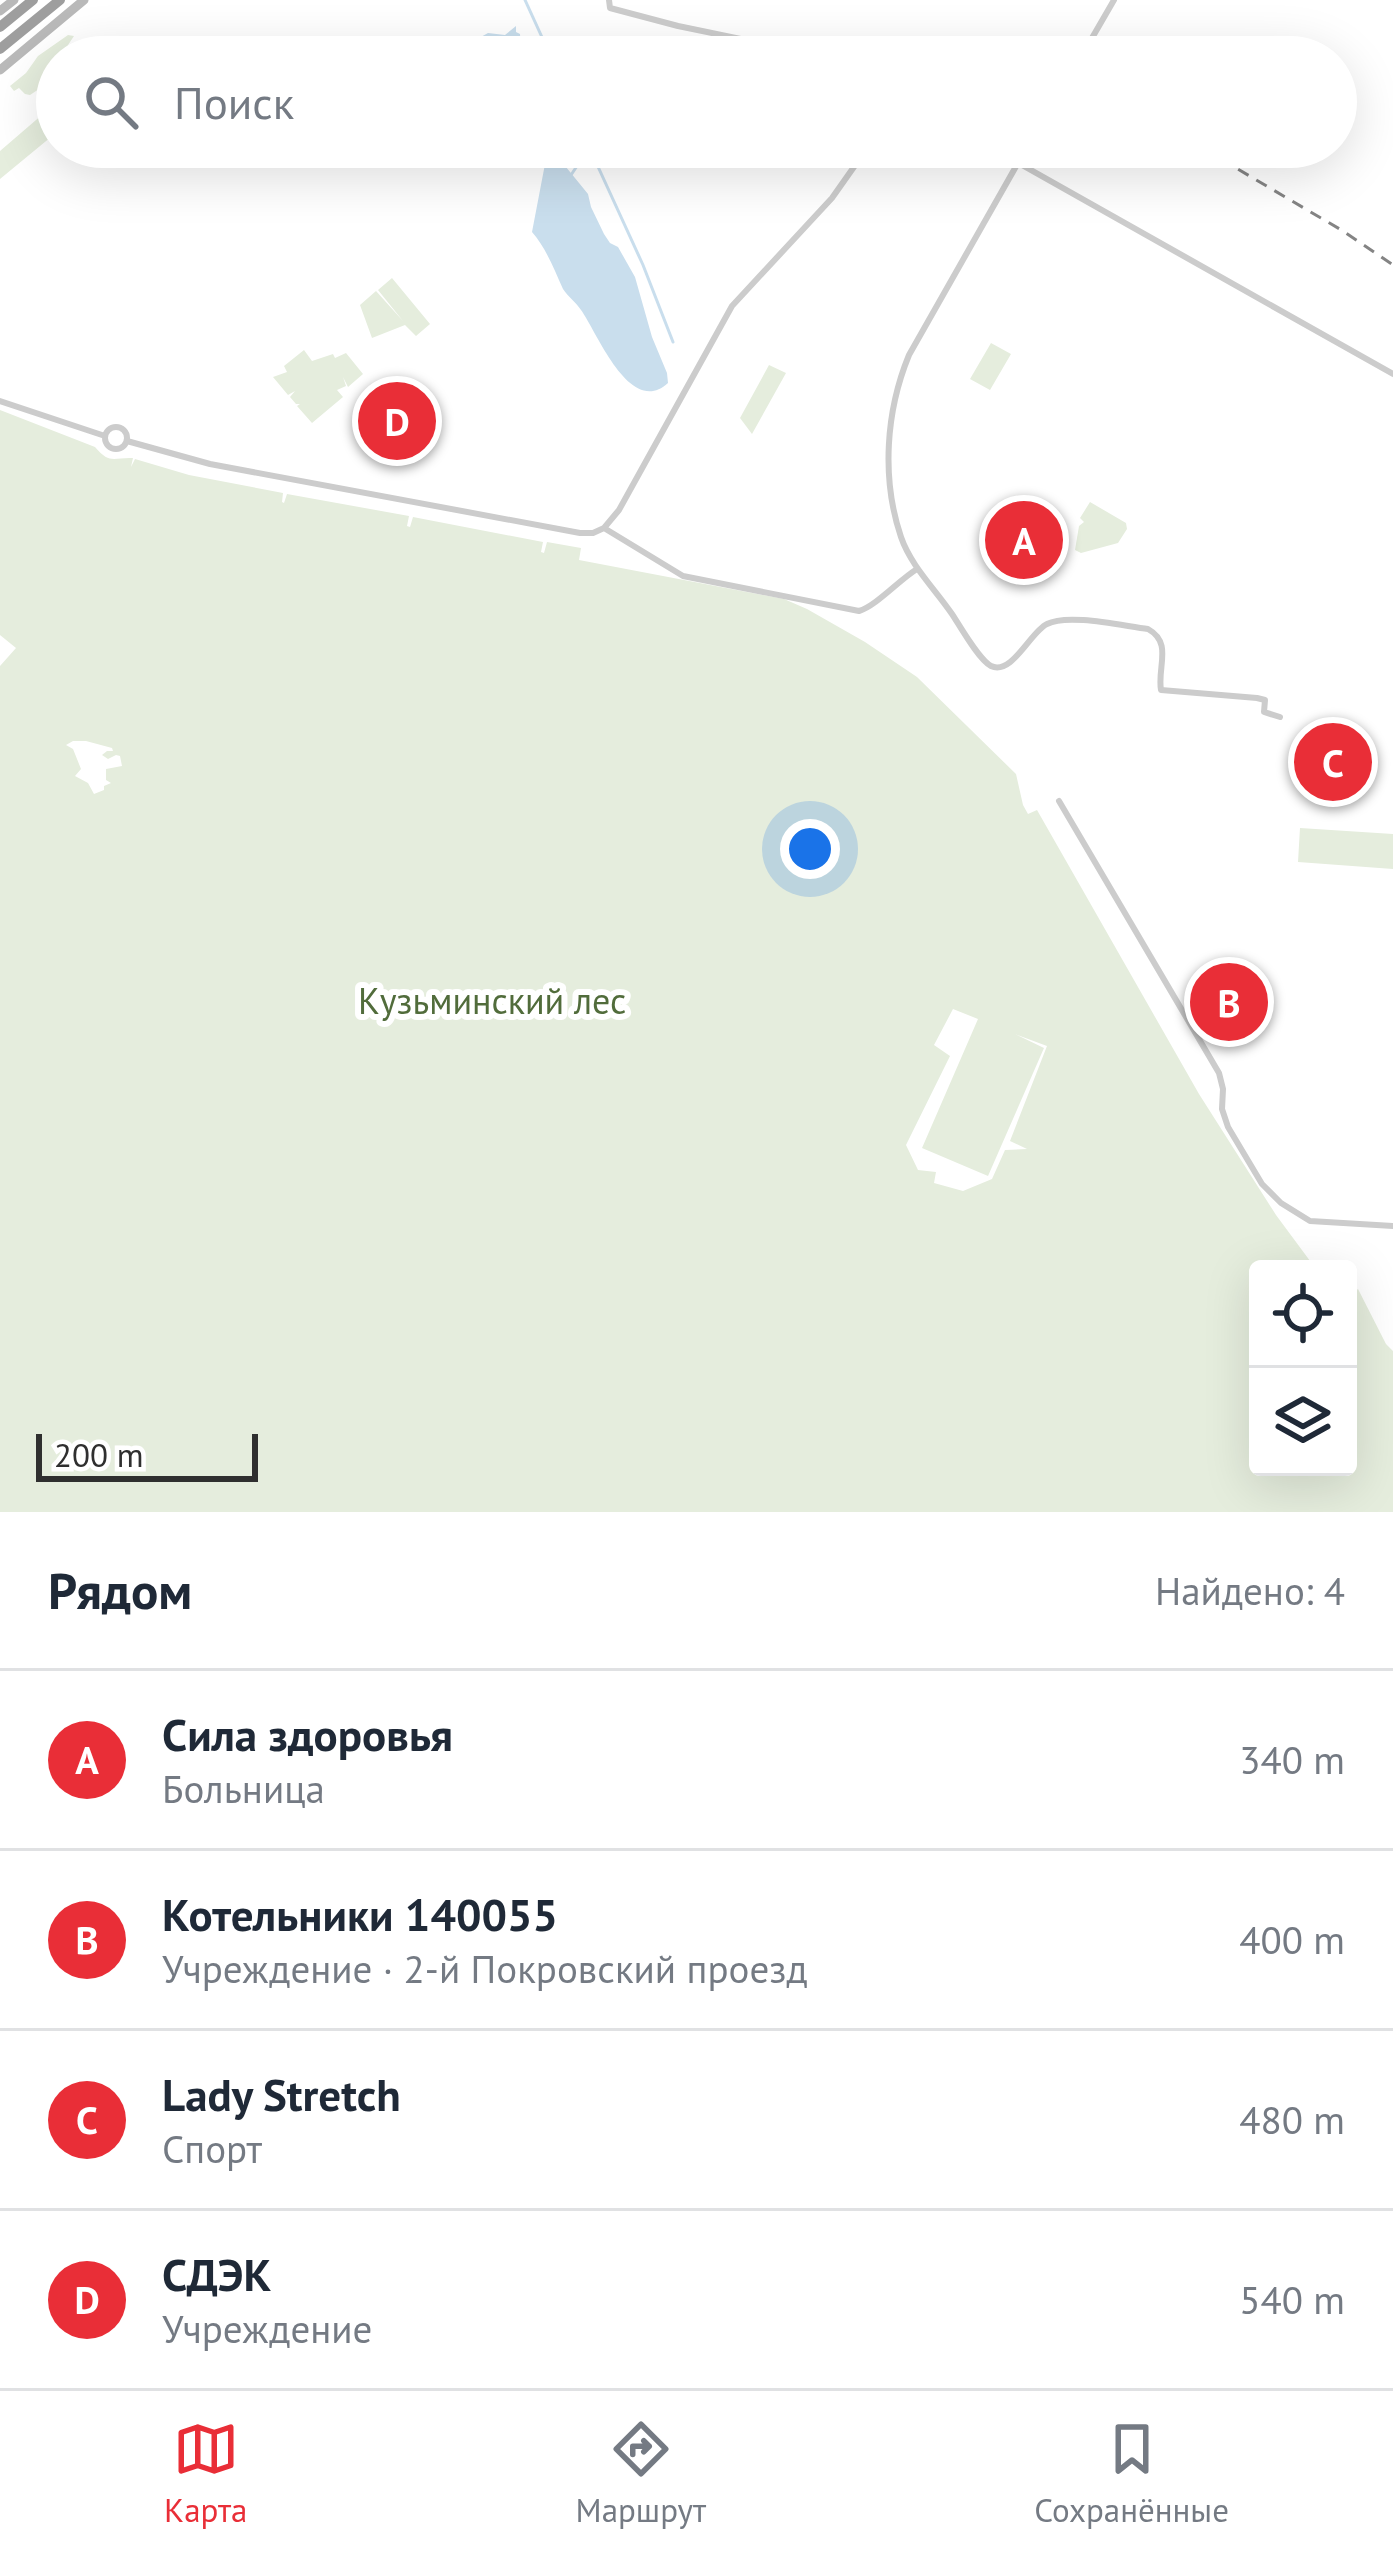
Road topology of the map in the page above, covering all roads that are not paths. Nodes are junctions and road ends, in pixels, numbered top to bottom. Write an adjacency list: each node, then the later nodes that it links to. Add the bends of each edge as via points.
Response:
1 (14, 0): 7 (main road)
2 (33, 0): 8 (highway)
3 (60, 0): 13 (highway)
4 (84, 0): 9 (main road)
5 (610, 0): 10 (street, via 610,8)
6 (1114, 0): 11 (street)
7 (0, 11)
8 (0, 27)
9 (41, 36)
10 (726, 36)
11 (1093, 36)
12 (36, 40): 14 (main road)
13 (0, 49)
14 (0, 70)
15 (853, 168): 22 (street, via 737,298)
16 (1015, 168): 23 (street, via 895,393 893,503)
17 (1029, 168): 18 (street)
18 (1393, 374)
19 (0, 400): 20 (street)
20 (105, 436): 21 (street, via 112,449); 21 (street, via 120,427)
21 (127, 441): 22 (street, via 210,464 580,533)
22 (604, 528): 23 (street, via 682,576 859,611)
23 (917, 569): 24 (street, via 988,664 1012,661 1051,621 1148,629 1163,646 1161,690 1265,700 1264,712)
24 (1280, 717)
25 (1059, 801): 26 (street, via 1219,1073 1226,1122 1262,1184 1310,1221)
26 (1393, 1226)

